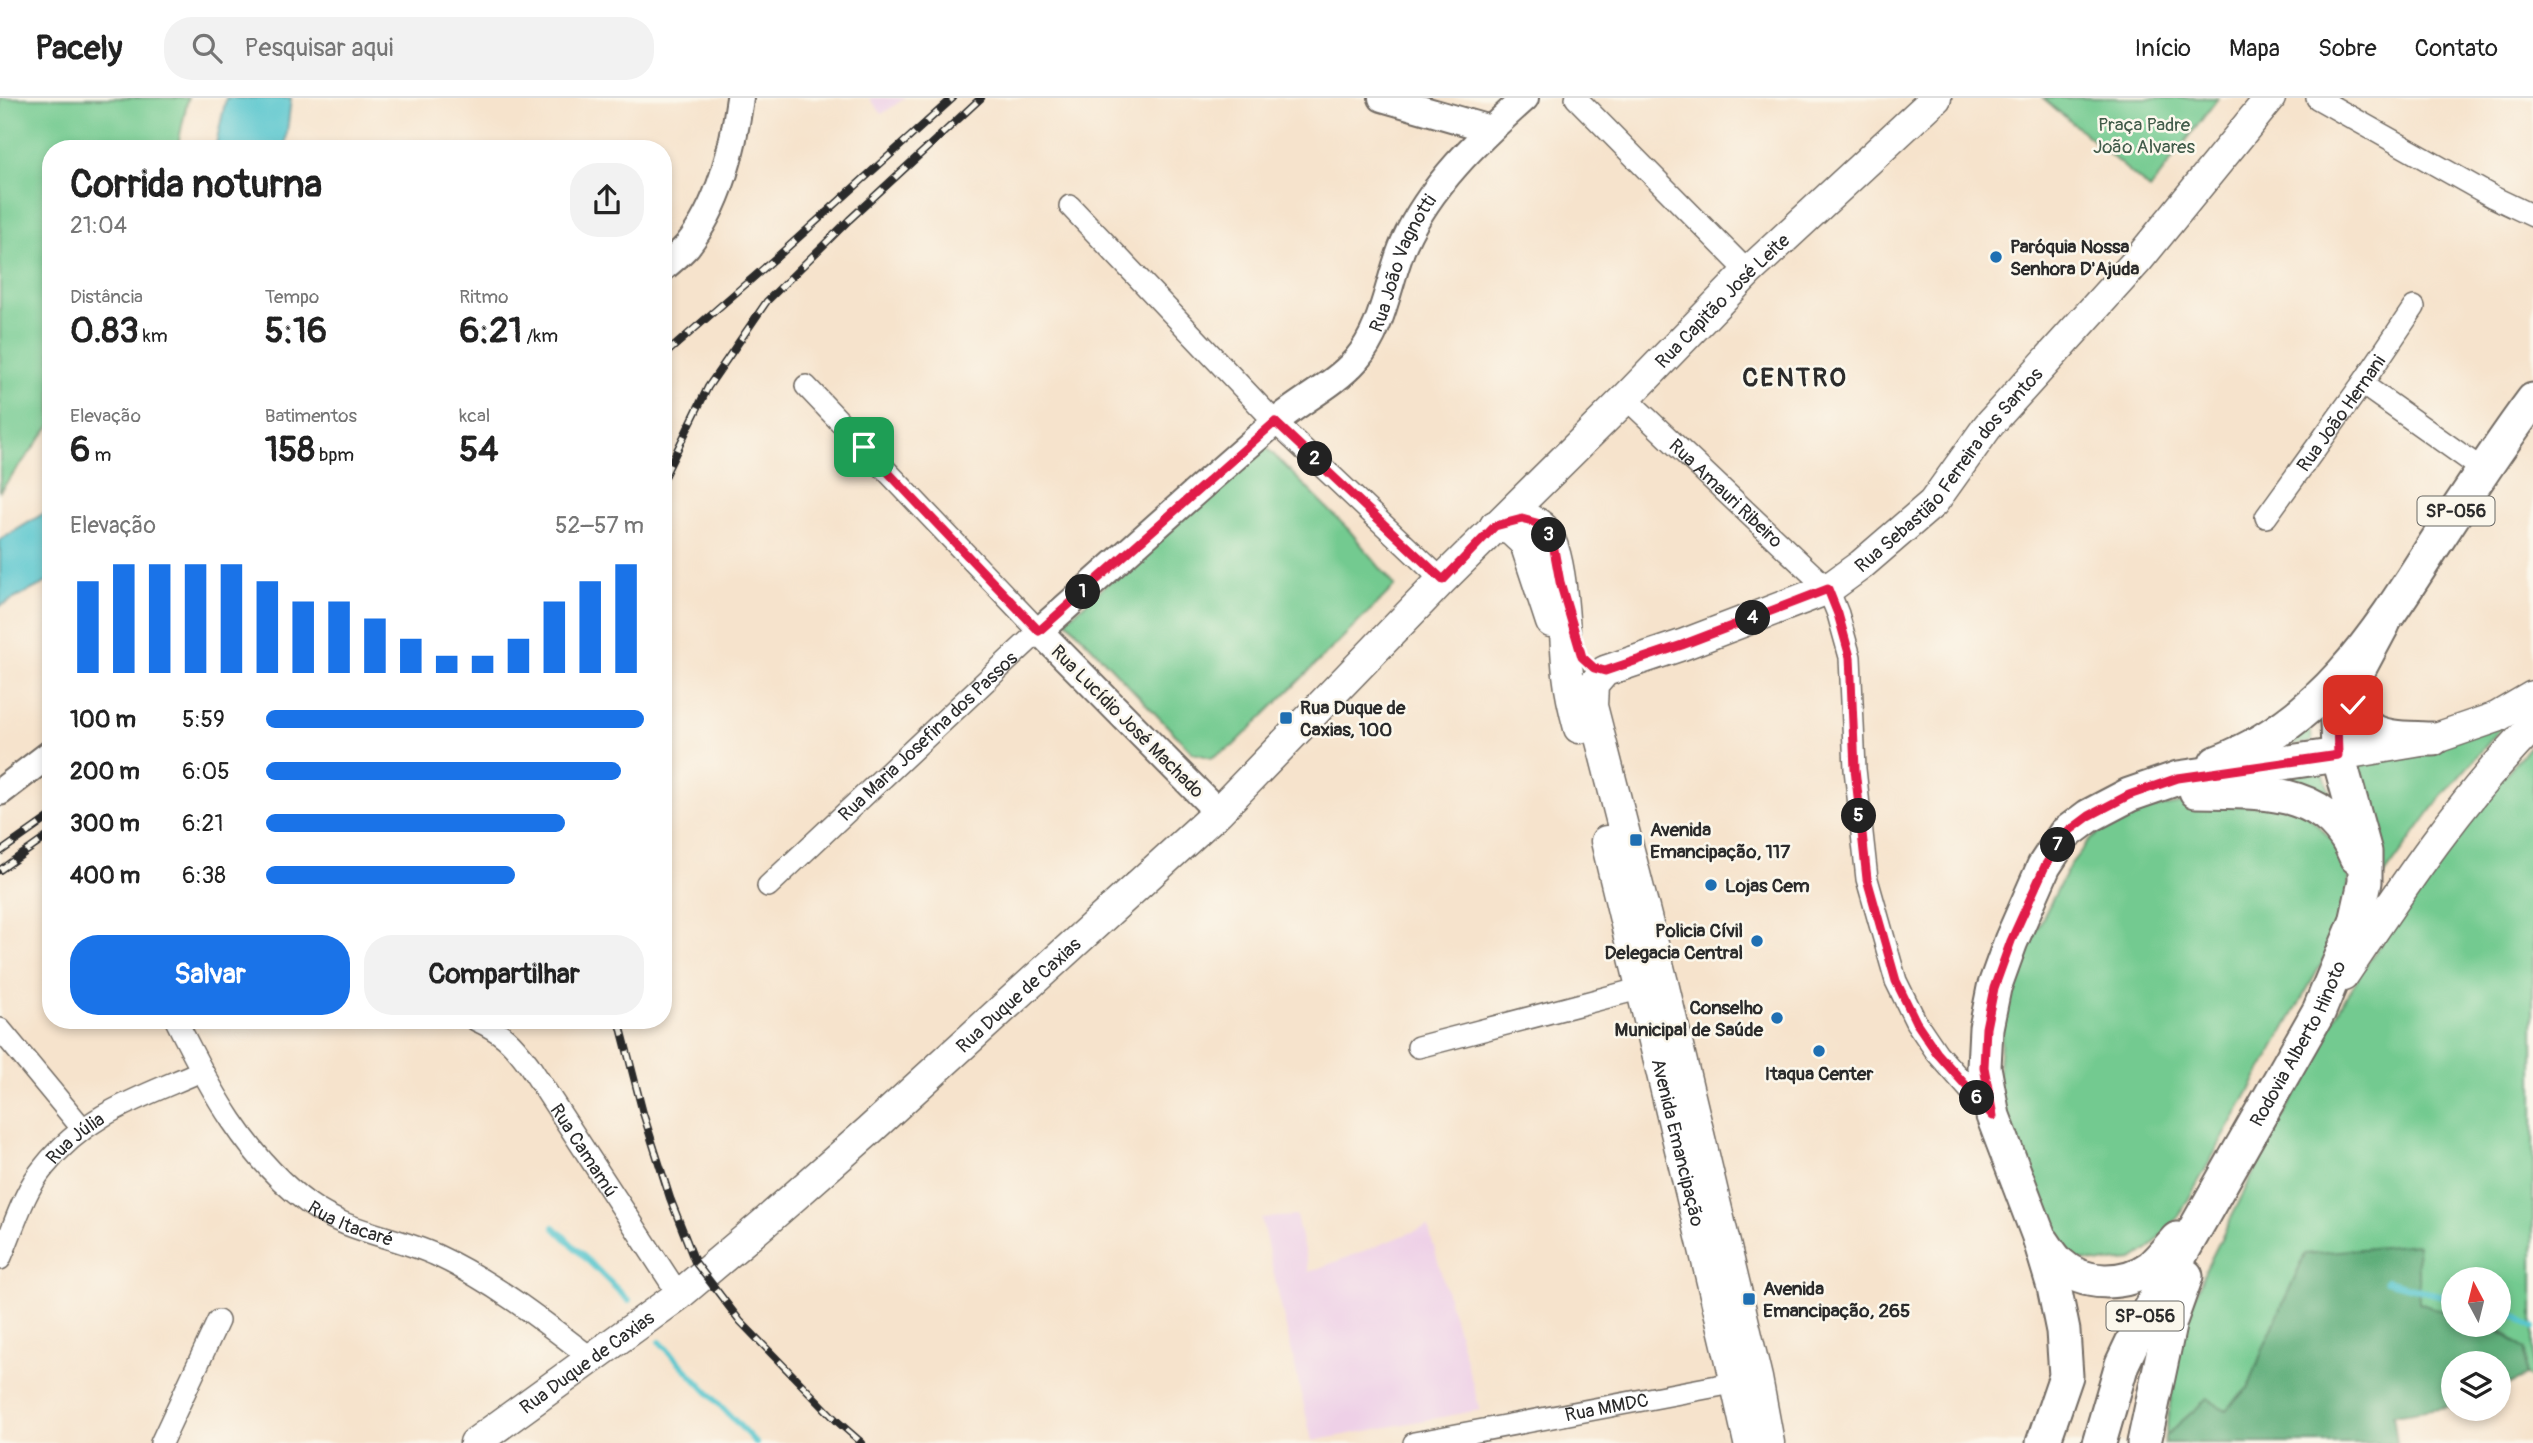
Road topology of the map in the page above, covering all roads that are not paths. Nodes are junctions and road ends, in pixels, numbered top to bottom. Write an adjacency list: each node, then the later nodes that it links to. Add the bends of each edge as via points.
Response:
1 (740, 98): 11 (street, via 718,194 687,246)
2 (1382, 98): 8 (street)
3 (1525, 98): 8 (street, Rua João Vagnotti)
4 (1576, 98): 12 (street)
5 (1936, 98): 12 (main road, Rua Capitão José Leite)
6 (2270, 98): 26 (main road, Rua Sebastião Ferreira dos Santos, via 2138,260 1988,426 1933,503)
7 (2317, 98): 10 (street)
8 (1490, 129): 18 (street, Rua João Vagnotti, via 1421,210 1358,358)
9 (1070, 206): 18 (street)
10 (2533, 216)
11 (672, 260)
12 (1748, 272): 16 (main road, Rua Capitão José Leite)
13 (2414, 307): 14 (street, Rua João Hernani)
14 (2362, 384): 19 (street); 21 (street, Rua João Hernani)
15 (806, 386): 28 (street, Rua Lucídio José Machado)
16 (1626, 398): 20 (main road, Rua Capitão José Leite); 26 (street, Rua Amauri Ribeiro)
17 (2533, 400): 19 (main road, Rodovia Alberto Hinoto / SP-056)
18 (1275, 422): 24 (street); 28 (street, Rua Maria Josefina dos Passos)
19 (2483, 470): 27 (main road, Rodovia Alberto Hinoto / SP-056)
20 (1541, 482): 22 (main road); 23 (main road, Rua Capitão José Leite)
21 (2266, 517)
22 (1531, 520): 23 (main road, via 1509,520); 25 (main road, Avenida Emancipação, via 1547,531)
23 (1495, 526): 24 (main road, Rua Duque de Caxias); 30 (main road, via 1511,530 1525,543)
24 (1443, 580): 40 (main road, Rua Duque de Caxias)
25 (1560, 582): 29 (main road, via 1582,657); 30 (main road, Avenida Emancipação)
26 (1828, 589): 29 (main road, Rua Sebastião Ferreira dos Santos); 50 (street, via 1850,657 1855,769 1867,879 1896,981 1937,1053)
27 (2383, 624): 31 (main road, Rodovia Alberto Hinoto / SP-056); 37 (main road, Rodovia Alberto Hinoto / SP-056, via 2325,693 2290,723 2233,757)
28 (1039, 631): 40 (street, Rua Lucídio José Machado); 42 (street, Rua Maria Josefina dos Passos)
29 (1605, 671): 43 (main road, Avenida Emancipação, via 1592,685 1592,706)
30 (1568, 675): 43 (main road, Avenida Emancipação)
31 (2352, 682): 34 (main road, via 2353,705 2366,727 2394,738); 35 (main road, Rodovia Alberto Hinoto / SP-056, via 2337,720)
32 (2533, 696): 34 (main road, via 2497,717)
33 (2533, 726): 44 (main road, via 2434,842)
34 (2433, 739): 35 (main road)
35 (2338, 755): 37 (main road); 41 (main road, Rodovia Alberto Hinoto / SP-056, via 2365,852)
36 (42, 760): 38 (street)
37 (2178, 778): 39 (main road, SP-056)
38 (0, 792)
39 (2129, 795): 41 (main road, via 2175,791 2260,794 2313,805 2336,821 2351,844); 50 (main road, SP-056, via 2065,834 2011,941 1986,1028 1984,1067)
40 (1218, 812): 55 (main road, Rua Duque de Caxias, via 872,1129)
41 (2365, 882): 44 (main road, Rodovia Alberto Hinoto / SP-056, via 2356,922)
42 (768, 886)
43 (1652, 986): 48 (street); 58 (main road, Avenida Emancipação)
44 (2319, 1011): 52 (main road, Rodovia Alberto Hinoto / SP-056)
45 (0, 1029): 51 (street)
46 (180, 1029): 49 (street, Rua Itacaré)
47 (495, 1029): 55 (street, Rua Camamú, via 511,1040 529,1065)
48 (1418, 1047)
49 (201, 1071): 51 (street, Rua Júlia); 57 (street, Rua Itacaré, via 251,1148 308,1203 338,1222 435,1255 468,1272)
50 (1993, 1116): 53 (main road, SP-056)
51 (82, 1128): 54 (street, Rua Júlia, via 42,1169)
52 (2213, 1198): 53 (main road, via 2151,1267 2113,1281 2076,1275 2059,1264); 65 (main road, Rodovia Alberto Hinoto / SP-056, via 2140,1325 2122,1364); 66 (main road, via 2170,1321)
53 (2038, 1234): 64 (main road, SP-056, via 2061,1320 2066,1376)
54 (0, 1259)
55 (679, 1295): 57 (main road, Rua Duque de Caxias)
56 (218, 1321): 59 (street)
57 (591, 1358): 60 (main road, Rua Duque de Caxias)
58 (1746, 1380): 61 (street, Rua MMDC); 62 (main road, Avenida Emancipação); 63 (main road, Avenida Emancipação)
59 (160, 1443)
60 (475, 1443)
61 (1414, 1443)
62 (1749, 1443)
63 (1769, 1443)
64 (2043, 1443)
65 (2099, 1443)
66 (2144, 1443)

